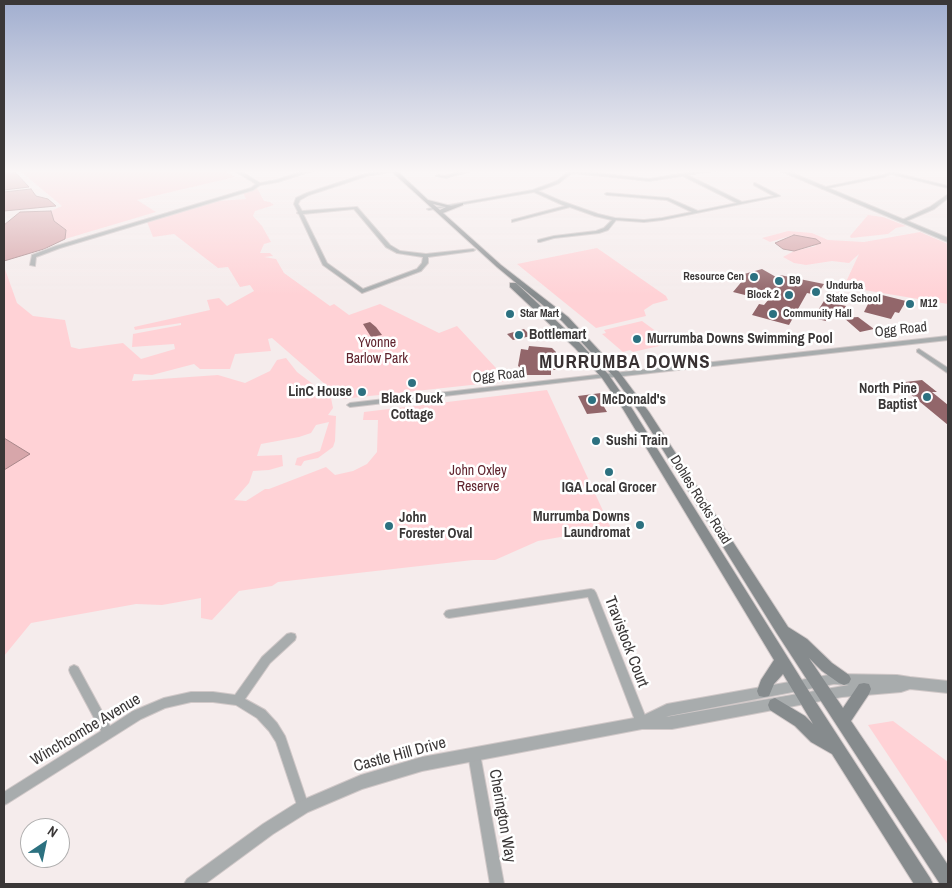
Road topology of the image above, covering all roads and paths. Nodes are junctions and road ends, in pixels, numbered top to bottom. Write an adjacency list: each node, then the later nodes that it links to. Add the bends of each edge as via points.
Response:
1 (178, 211): 19 (street, via 34,256)
2 (312, 211): 11 (street)
3 (357, 211): 18 (street, via 388,246 399,252)
4 (435, 211): 17 (main road, Dohles Rocks Road)
5 (436, 211): 23 (main road, Dohles Rocks Road, via 565,319)
6 (549, 211): 13 (street)
7 (588, 211): 12 (street)
8 (879, 211): 14 (street)
9 (924, 211): 14 (street)
10 (697, 212): 12 (street, via 653,220)
11 (299, 213): 18 (street, via 325,264 362,291 419,270)
12 (615, 219): 16 (street, via 606,229 597,232)
13 (514, 221)
14 (902, 221): 15 (street)
15 (948, 240)
16 (540, 241)
17 (472, 250): 18 (street); 24 (main road, Dohles Rocks Road, via 558,325)
18 (426, 256)
19 (33, 266)
20 (948, 338): 23 (street, Ogg Road)
21 (919, 351): 22 (street)
22 (948, 371)
23 (617, 375): 24 (street, Ogg Road); 27 (main road, Dohles Rocks Road)
24 (605, 376): 25 (street, Ogg Road); 29 (main road, Dohles Rocks Road)
25 (350, 405)
26 (449, 614): 43 (street, Travistock Court, via 591,593)
27 (781, 628): 31 (main road); 32 (main road, Dohles Rocks Road)
28 (291, 637): 40 (street, via 266,660)
29 (782, 661): 34 (main road, Dohles Rocks Road); 37 (main road)
30 (74, 670): 44 (street)
31 (844, 679): 32 (street, Castle Hill Drive); 33 (street, Castle Hill Drive)
32 (816, 682): 34 (street, Castle Hill Drive); 38 (main road, Dohles Rocks Road)
33 (910, 683): 35 (street); 36 (street)
34 (796, 685): 37 (street, Castle Hill Drive); 39 (main road, Dohles Rocks Road)
35 (948, 687)
36 (864, 689): 38 (street); 42 (main road)
37 (764, 691): 43 (street, Castle Hill Drive, via 667,710)
38 (825, 695): 39 (street, Castle Hill Drive); 42 (main road, Dohles Rocks Road)
39 (805, 698): 41 (street, Castle Hill Drive); 45 (main road, Dohles Rocks Road)
40 (238, 700): 44 (street, Winchcombe Avenue, via 191,697 164,703); 48 (street, Winchcombe Avenue, via 261,714 281,740)
41 (775, 704): 43 (street, Castle Hill Drive, via 672,724); 45 (main road, via 800,720 816,737)
42 (843, 722): 49 (main road, Dohles Rocks Road)
43 (642, 723): 46 (street, Castle Hill Drive)
44 (108, 732): 47 (street, Winchcombe Avenue)
45 (837, 748): 52 (main road, Dohles Rocks Road)
46 (474, 754): 48 (street, Castle Hill Drive, via 387,774); 51 (street, Cherington Way)
47 (4, 800)
48 (303, 807): 50 (street, Castle Hill Drive)
49 (948, 880)
50 (192, 884)
51 (497, 884)
52 (924, 884)

